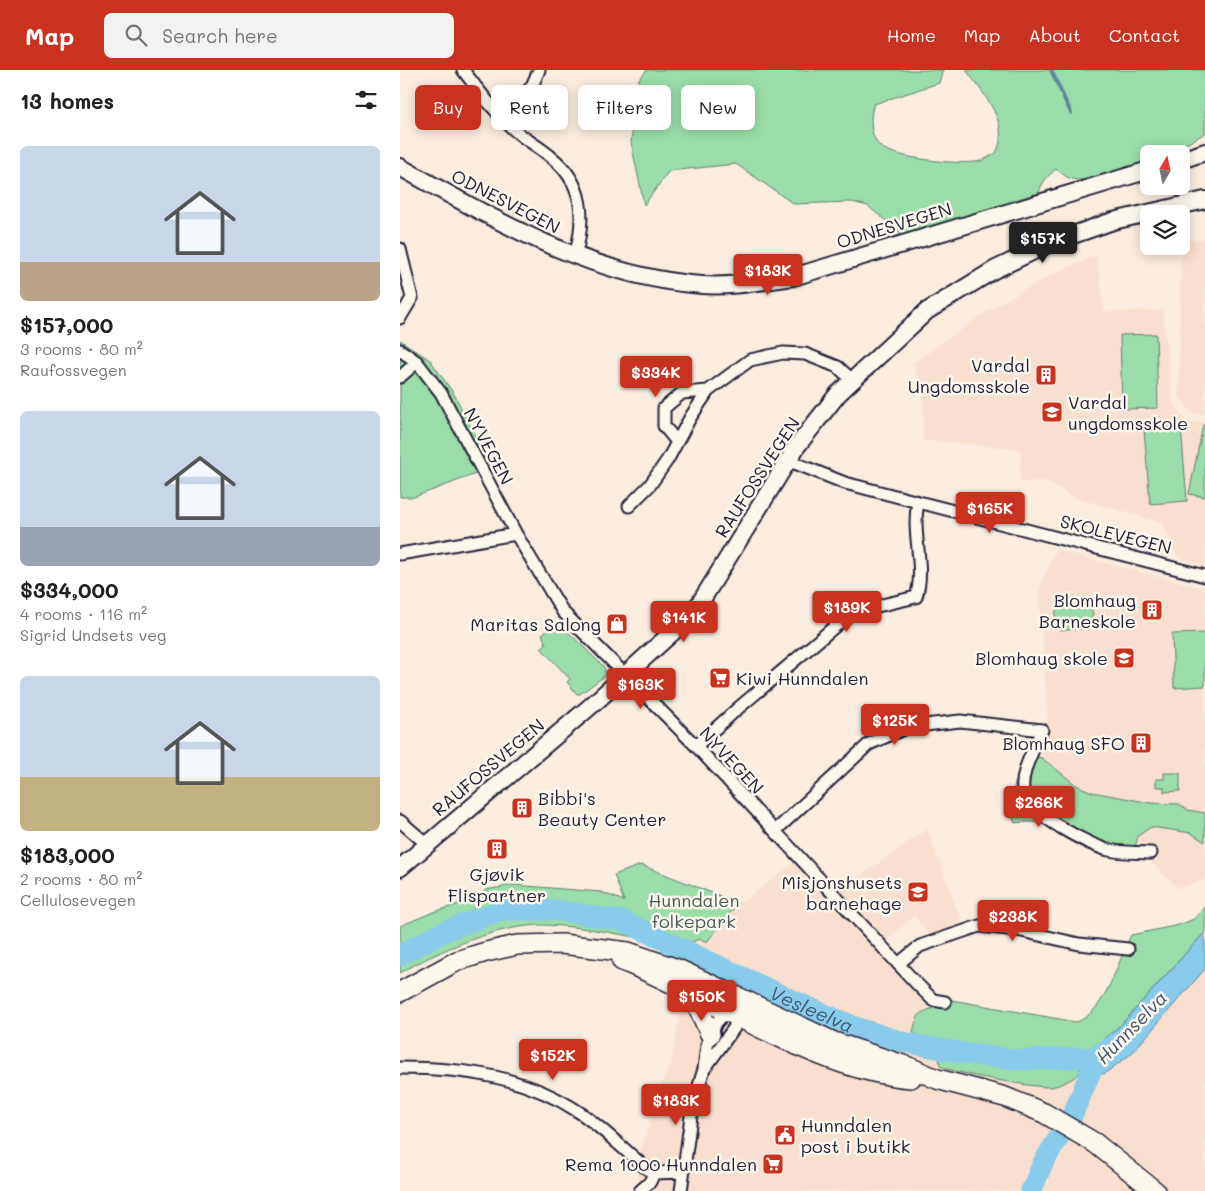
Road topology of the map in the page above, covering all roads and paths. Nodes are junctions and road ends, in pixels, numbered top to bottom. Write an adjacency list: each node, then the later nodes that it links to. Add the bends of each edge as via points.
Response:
1 (463, 70): 4 (street)
2 (539, 70): 3 (street)
3 (532, 85)
4 (491, 104)
5 (515, 130): 12 (street, via 571,176 581,212 580,239)
6 (1205, 152): 7 (main road)
7 (1190, 157)
8 (400, 167): 12 (main road, ODNESVEGEN, via 520,233)
9 (1140, 173): 12 (main road, ODNESVEGEN, via 793,276 742,284 664,281)
10 (1205, 200): 17 (main road, RAUFOSSVEGEN, via 1113,221 1050,243 994,270 927,311)
11 (400, 249): 13 (street, via 412,298)
12 (575, 256)
13 (400, 318)
14 (400, 350): 15 (street, NYVEGEN)
15 (417, 362): 16 (street); 23 (street, NYVEGEN, via 455,417)
16 (400, 377)
17 (852, 380): 18 (street, via 824,360 805,354 783,353 750,360); 20 (main road, RAUFOSSVEGEN)
18 (708, 391): 19 (street); 19 (street, via 682,394 664,408 664,426)
19 (678, 442): 22 (street, via 650,485)
20 (787, 460): 21 (street, SKOLEVEGEN, via 845,483); 26 (main road, RAUFOSSVEGEN, via 700,603)
21 (918, 502): 25 (street, SKOLEVEGEN); 27 (street, via 915,525 920,584 916,597 852,612)
22 (629, 506)
23 (516, 534): 24 (street); 26 (street, NYVEGEN, via 563,612)
24 (400, 554)
25 (1205, 576)
26 (625, 676): 27 (street, NYVEGEN); 30 (main road, RAUFOSSVEGEN)
27 (696, 746): 29 (street, NYVEGEN)
28 (400, 821): 30 (street)
29 (774, 831): 31 (street, via 869,744 908,727 960,721 1042,730 1024,771 1024,794 1030,805 1090,844 1109,850); 35 (street, NYVEGEN)
30 (428, 845): 32 (main road, RAUFOSSVEGEN)
31 (1151, 854)
32 (400, 868)
33 (579, 946): 36 (main road, via 534,944 486,952 443,968); 37 (main road, via 641,969); 39 (main road, via 646,957 688,974)
34 (1128, 949): 35 (street, via 1079,944 1017,930 979,926 920,946)
35 (898, 964): 38 (street, NYVEGEN, via 933,1000)
36 (400, 992)
37 (692, 993): 39 (main road); 40 (main road)
38 (945, 1002)
39 (736, 1008): 40 (street); 42 (street); 47 (main road, via 937,1079 1006,1097 1044,1113 1095,1143)
40 (710, 1034): 42 (street)
41 (400, 1068): 44 (street, via 473,1072 525,1084 581,1113)
42 (704, 1069): 43 (street, via 694,1097)
43 (683, 1172): 44 (street); 46 (street)
44 (654, 1173): 45 (street)
45 (640, 1191)
46 (681, 1191)
47 (1155, 1191)

